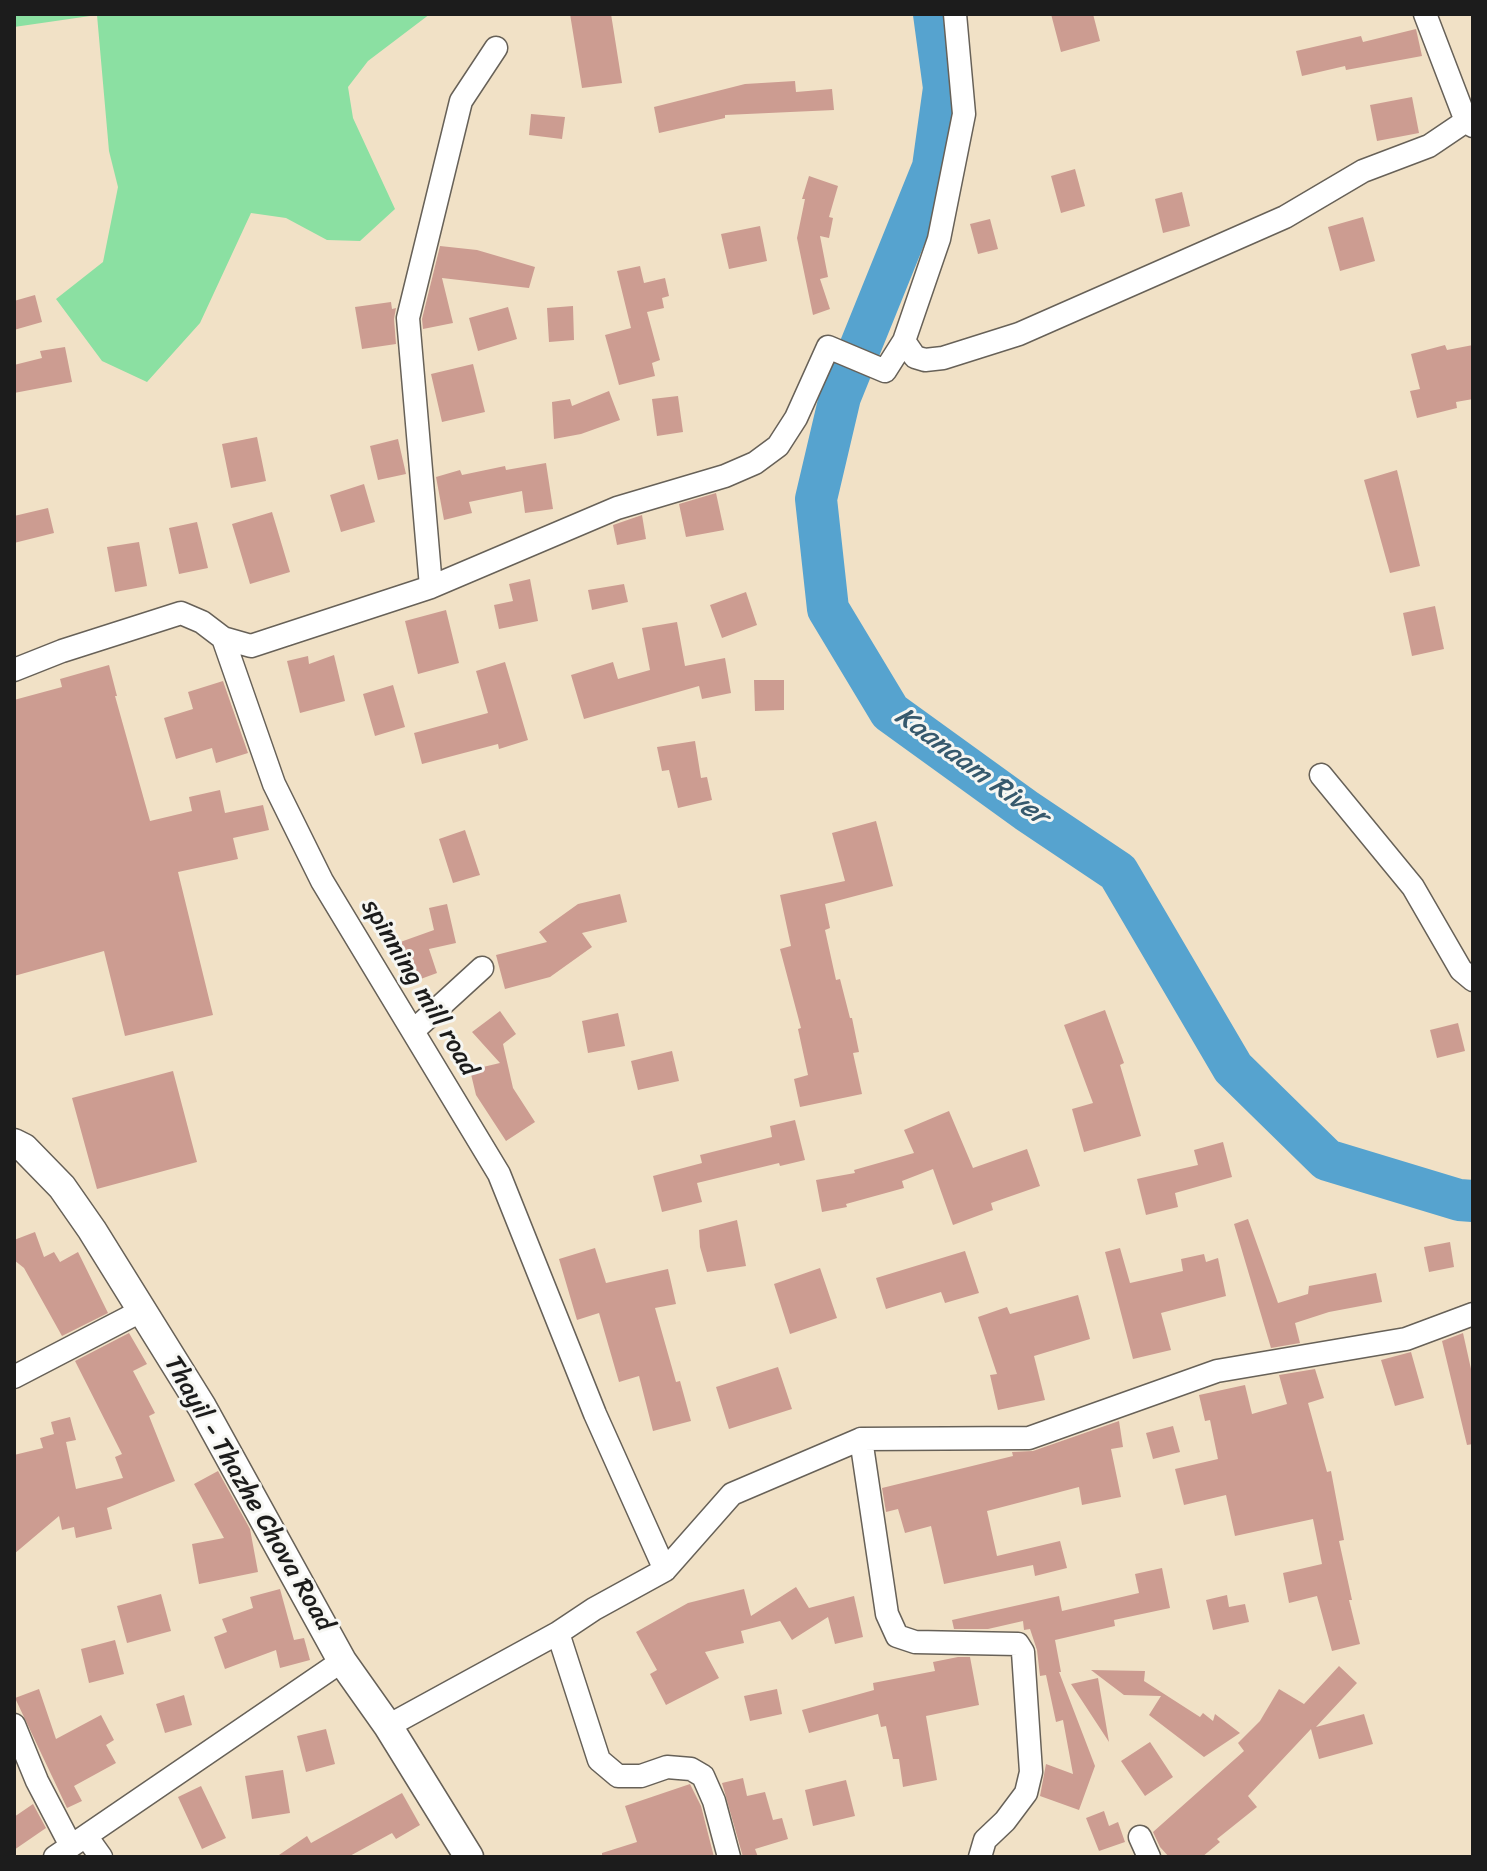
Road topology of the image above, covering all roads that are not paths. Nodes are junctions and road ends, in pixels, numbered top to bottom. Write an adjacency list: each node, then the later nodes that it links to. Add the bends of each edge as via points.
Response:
1 (955, 14): 5 (street, via 964,114 939,239)
2 (1425, 14): 4 (street)
3 (496, 48): 6 (street, via 461,101 408,318)
4 (1470, 124): 5 (street, via 1363,171 1285,217 1019,334 925,360 915,357)
5 (904, 341): 6 (street, via 885,371 828,347 796,418 778,446 755,463 617,508)
6 (431, 587): 7 (street, via 251,646)
7 (223, 638): 8 (street, via 181,613); 12 (street, spinning mill road, via 274,784 322,881)
8 (14, 670)
9 (1321, 775): 11 (street, via 1413,887 1461,970)
10 (482, 968): 12 (street)
11 (1473, 980)
12 (413, 1031): 18 (street, spinning mill road, via 499,1174 595,1414)
13 (14, 1143): 14 (street, Thayil - Thazhe Chova Road, via 62,1187)
14 (141, 1311): 16 (street); 20 (street, Thayil - Thazhe Chova Road, via 202,1407)
15 (1473, 1314): 17 (street, via 1406,1339 1217,1371 1029,1438)
16 (14, 1377)
17 (861, 1439): 18 (street, via 732,1494); 27 (street, via 887,1614 897,1636 915,1642 1018,1644 1023,1652 1031,1772 1026,1793 985,1840)
18 (665, 1570): 19 (street)
19 (558, 1633): 22 (street); 26 (street, via 599,1760 618,1776 641,1776 667,1767 703,1776)
20 (342, 1661): 22 (street, Thayil - Thazhe Chova Road); 23 (street)
21 (14, 1725): 23 (street)
22 (388, 1726): 25 (street, Thayil - Thazhe Chova Road)
23 (71, 1846): 24 (street)
24 (101, 1857)
25 (469, 1857)
26 (729, 1857)
27 (980, 1857)

